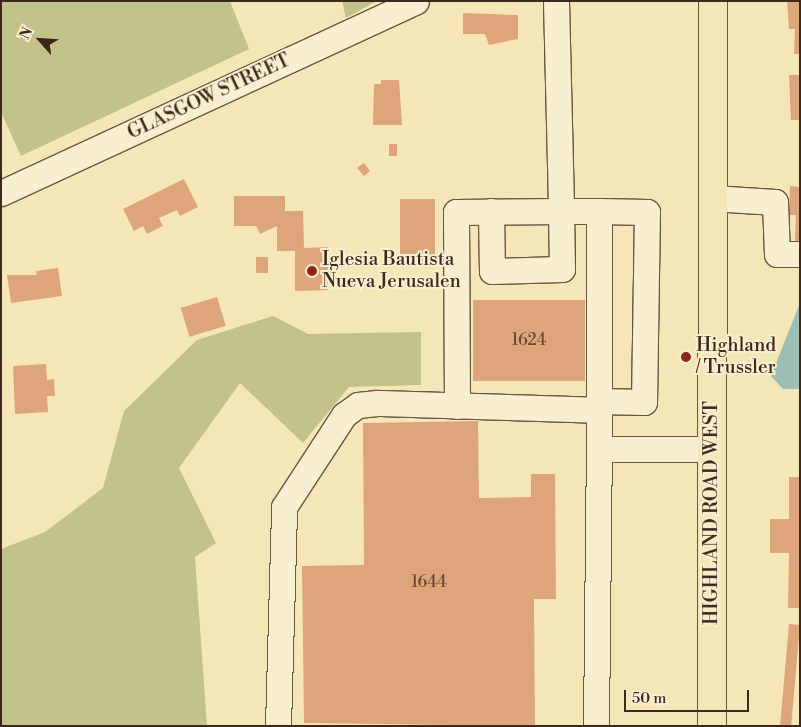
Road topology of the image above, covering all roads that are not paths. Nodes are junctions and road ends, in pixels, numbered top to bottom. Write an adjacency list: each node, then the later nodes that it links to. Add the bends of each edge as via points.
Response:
1 (416, 1): 4 (street, GLASGOW STREET)
2 (556, 1): 6 (street)
3 (713, 1): 5 (main road, HIGHLAND ROAD WEST)
4 (1, 193)
5 (712, 198): 9 (street, via 775,202 777,254); 12 (main road, HIGHLAND ROAD WEST)
6 (561, 211): 7 (street); 8 (street); 8 (street, via 562,269 492,271)
7 (599, 211): 11 (street); 11 (street, via 647,212 644,402)
8 (491, 212): 10 (street, via 456,212)
9 (800, 254)
10 (457, 406): 11 (street); 14 (street, via 377,403 353,408 287,500)
11 (599, 406): 13 (street)
12 (712, 449): 13 (street); 16 (main road, HIGHLAND ROAD WEST)
13 (599, 450): 15 (street)
14 (278, 726)
15 (596, 726)
16 (712, 726)

